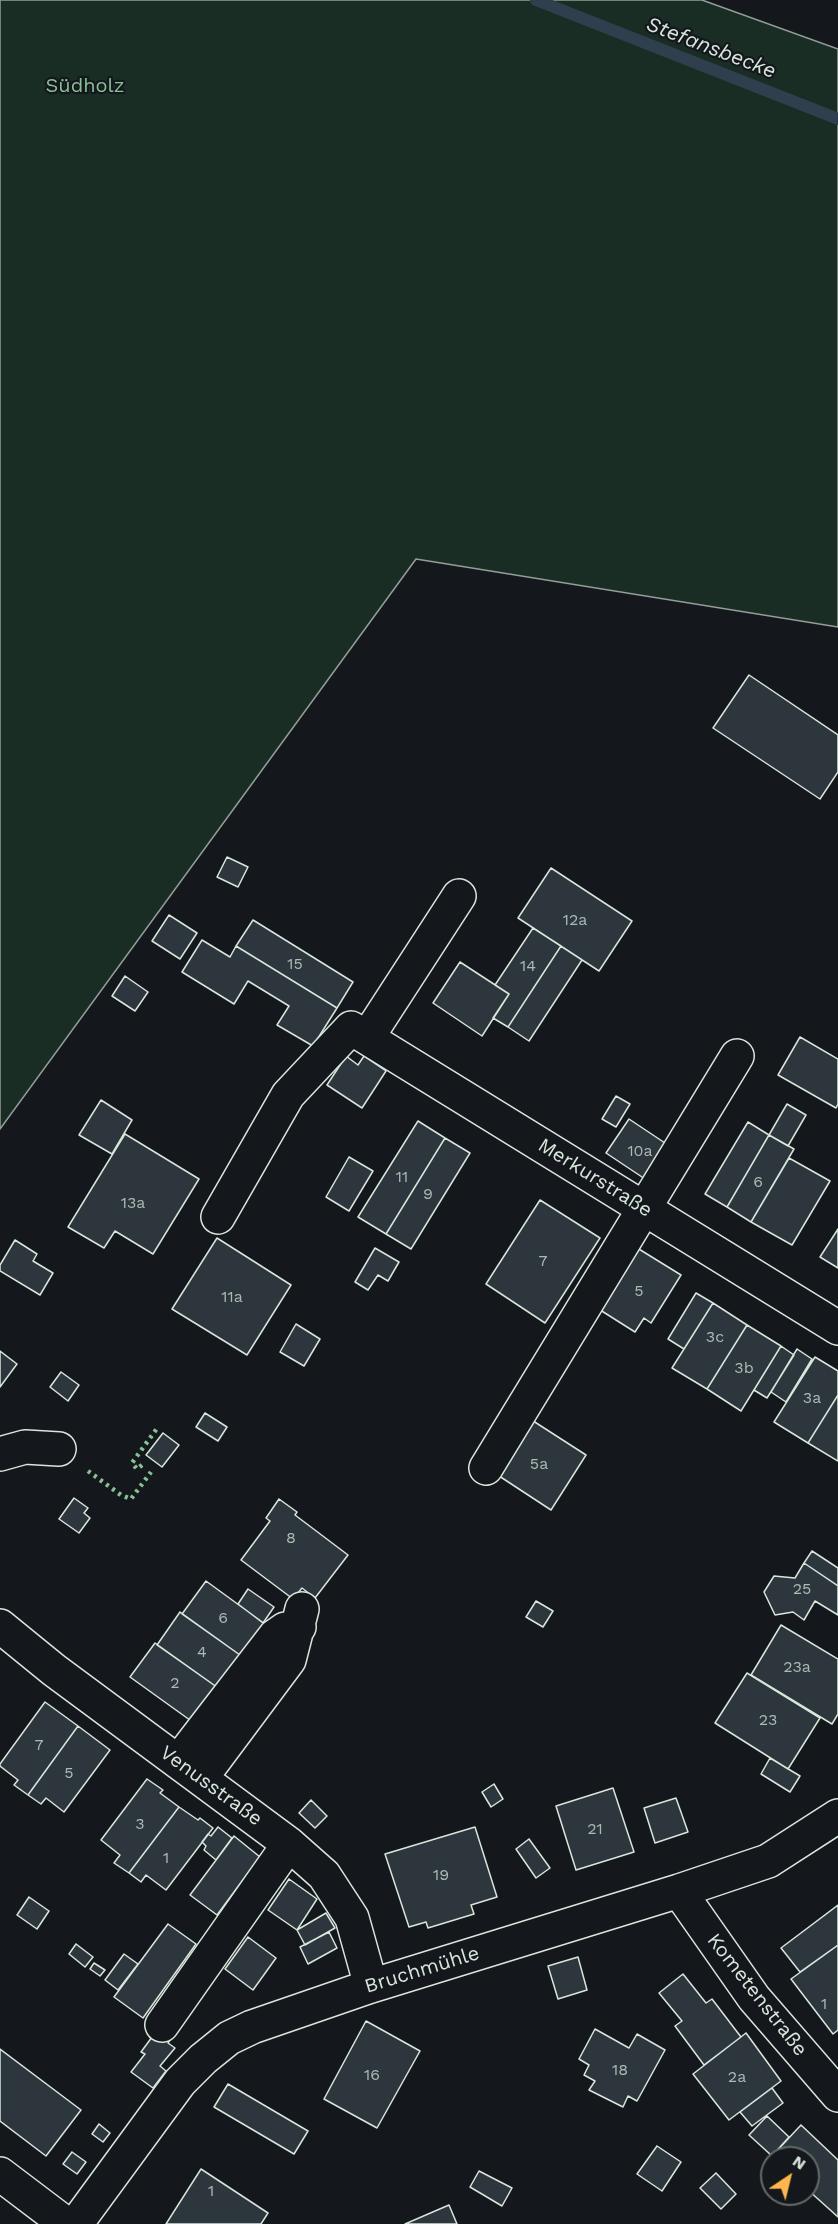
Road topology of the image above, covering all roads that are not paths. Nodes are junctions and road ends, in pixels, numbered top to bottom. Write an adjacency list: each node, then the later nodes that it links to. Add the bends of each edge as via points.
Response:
1 (459, 896): 2 (street)
2 (359, 1033): 4 (street, Merkurstraße); 5 (street, via 288,1095)
3 (737, 1056): 4 (street)
4 (645, 1209): 6 (street, Merkurstraße); 9 (street)
5 (218, 1217)
6 (838, 1328)
7 (60, 1449): 8 (street, via 25,1447)
8 (0, 1454)
9 (486, 1468)
10 (289, 1621): 12 (street, via 275,1636)
11 (0, 1626): 12 (street, Venusstraße)
12 (190, 1770): 14 (street, Venusstraße)
13 (838, 1816): 15 (street, Bruchmühle, via 768,1862)
14 (289, 1844): 16 (street, Venusstraße, via 324,1875 352,1918); 17 (street)
15 (679, 1891): 16 (street, Bruchmühle); 18 (street, Kometenstraße, via 754,1998)
16 (370, 1986): 21 (street, Bruchmühle, via 252,2027 229,2038 202,2059 180,2082)
17 (162, 2025)
18 (838, 2095)
19 (0, 2174): 20 (street)
20 (66, 2224)
21 (76, 2224)

